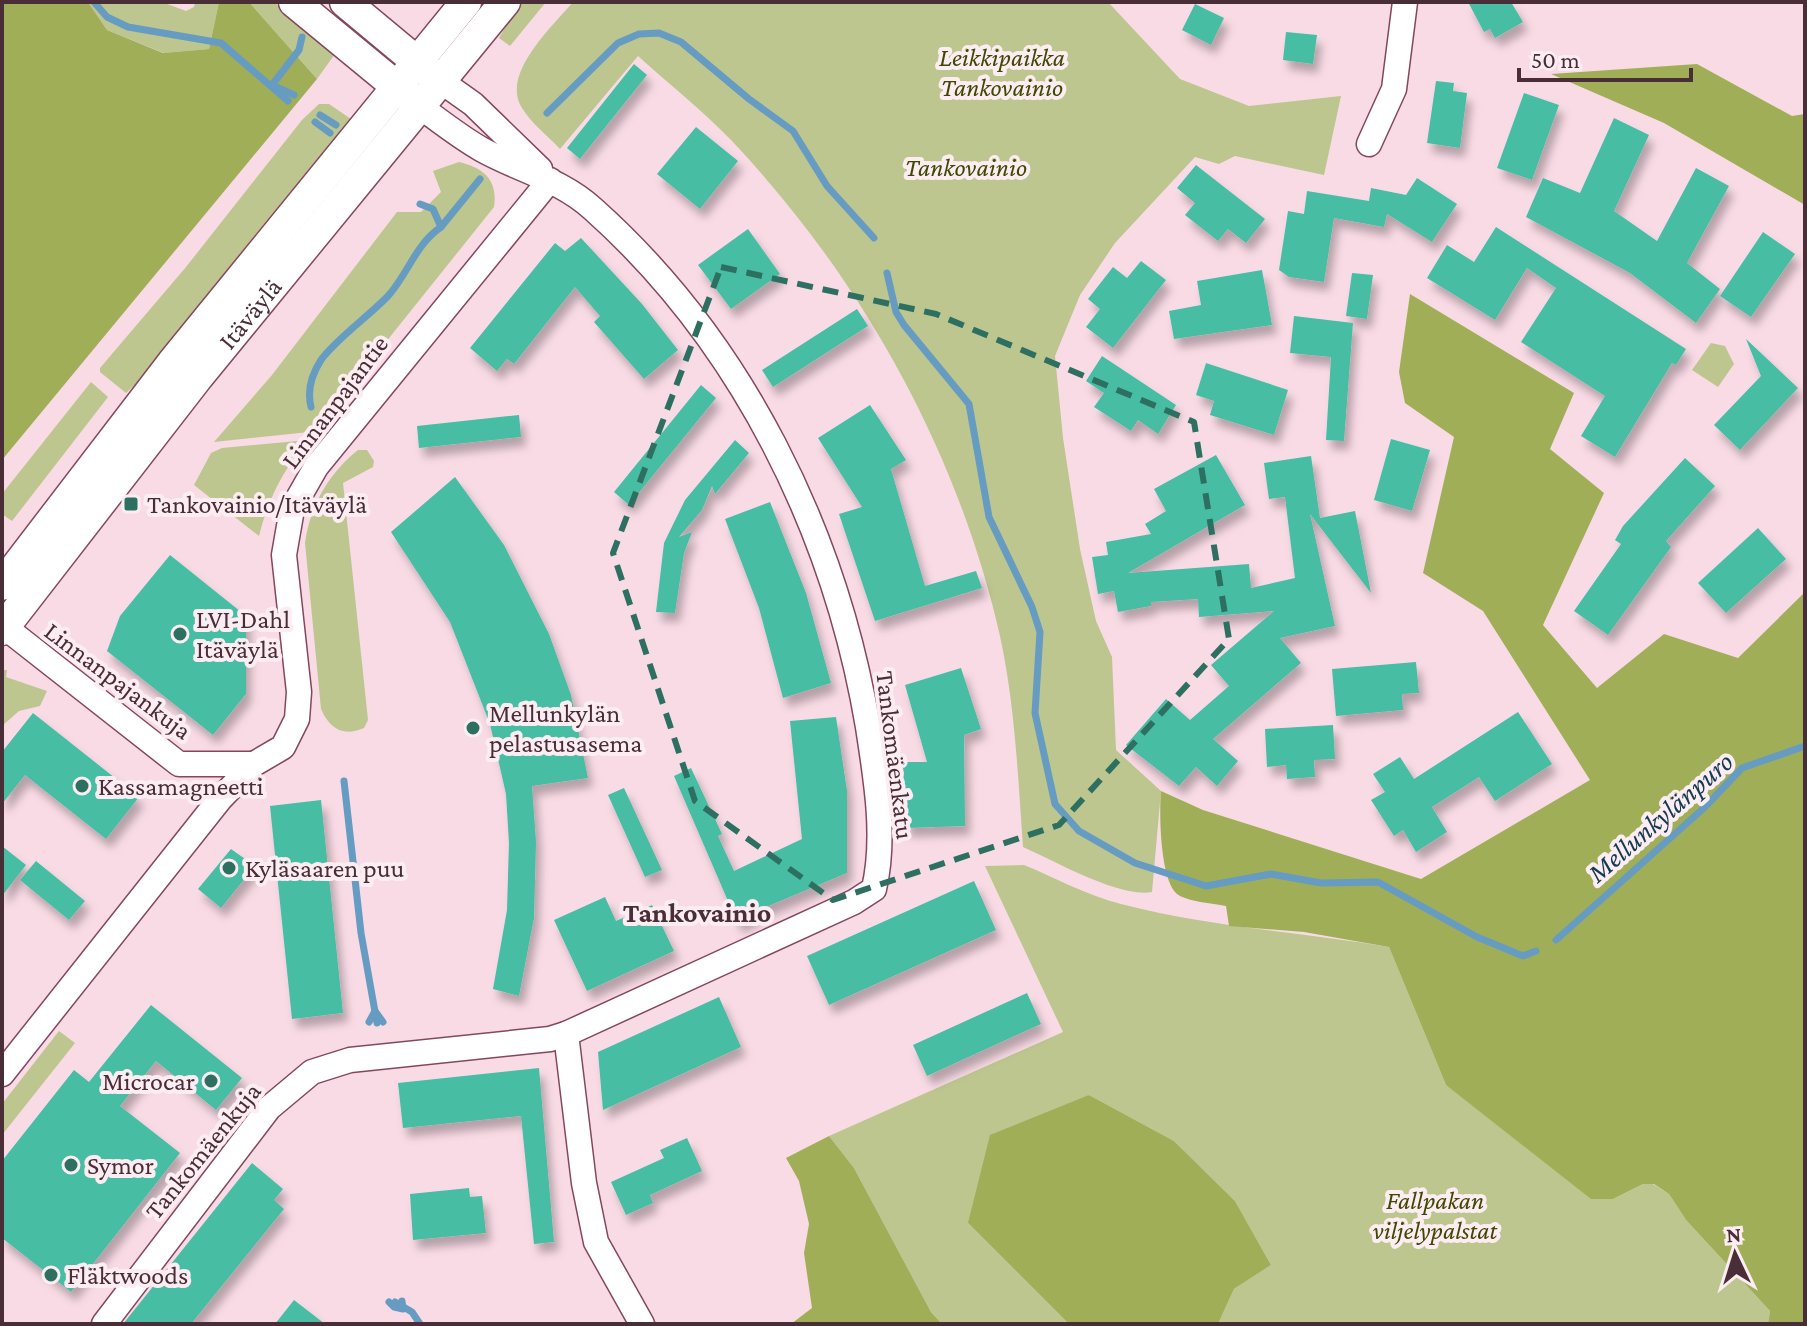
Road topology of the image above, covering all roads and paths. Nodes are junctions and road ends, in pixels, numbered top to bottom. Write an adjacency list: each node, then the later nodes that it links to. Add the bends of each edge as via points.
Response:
1 (294, 2): 7 (main road)
2 (345, 2): 6 (main road)
3 (466, 2): 6 (main road, Itäväylä)
4 (505, 2): 6 (main road, Itäväylä)
5 (1405, 2): 8 (street, via 1394,89)
6 (431, 73): 7 (main road, Itäväylä); 9 (street, Tankomäenkatu, via 473,104)
7 (410, 98): 9 (street, Tankomäenkatu, via 483,150); 10 (main road, Itäväylä, via 172,363); 11 (main road, Itäväylä)
8 (1369, 144)
9 (550, 180): 12 (street, Linnanpajantie, via 325,456 292,509 284,555 299,692 297,719 283,747); 13 (street, Tankomäenkatu, via 591,207 673,292 777,447 807,512 851,643 873,757 880,863 874,889 854,902)
10 (2, 585)
11 (3, 627): 12 (street, Linnanpajankuja, via 179,764)
12 (254, 764): 14 (street, Linnanpajantie, via 220,799)
13 (566, 1034): 15 (street, Tankomäenkuja, via 350,1060 312,1072 269,1108); 16 (street, via 596,1242)
14 (2, 1074)
15 (104, 1324)
16 (642, 1324)

